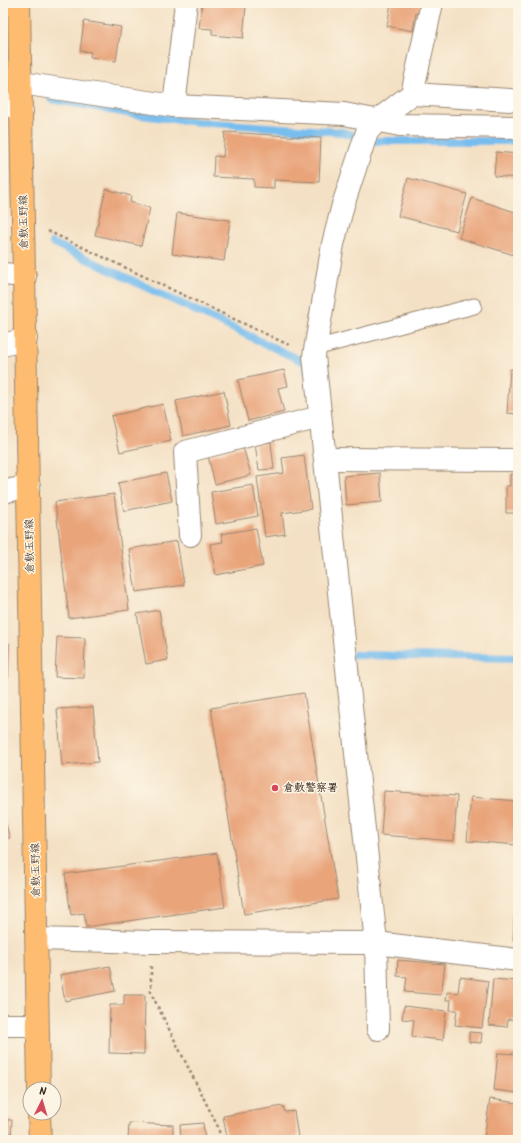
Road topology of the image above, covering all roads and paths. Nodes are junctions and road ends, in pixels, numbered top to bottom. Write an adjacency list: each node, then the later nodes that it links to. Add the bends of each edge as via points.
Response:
1 (20, 3): 4 (main road, 倉敷玉野線)
2 (186, 3): 8 (street)
3 (432, 3): 5 (street)
4 (21, 83): 7 (main road, 倉敷玉野線); 8 (street)
5 (412, 94): 6 (street); 10 (street)
6 (514, 99): 9 (street)
7 (12, 106): 11 (main road, 倉敷玉野線)
8 (174, 106): 10 (street, via 344,114)
9 (513, 127): 10 (street, via 400,125)
10 (369, 132): 17 (street, via 343,205 335,237)
11 (24, 224): 13 (main road, 倉敷玉野線); 17 (path, via 49,231)
12 (3, 274): 13 (street)
13 (25, 276): 15 (main road, 倉敷玉野線)
14 (474, 306): 17 (lane)
15 (26, 339): 16 (street); 21 (main road, 倉敷玉野線)
16 (3, 345)
17 (314, 352): 18 (street)
18 (313, 419): 19 (street); 23 (street, via 185,452)
19 (325, 459): 20 (street); 26 (street)
20 (518, 460)
21 (29, 486): 22 (street); 24 (main road, 倉敷玉野線)
22 (3, 492)
23 (190, 536)
24 (37, 939): 25 (street); 29 (main road, 倉敷玉野線)
25 (151, 942): 26 (street); 34 (path, via 151,993 218,1127)
26 (376, 942): 27 (street); 30 (street)
27 (518, 960)
28 (3, 1025): 29 (street)
29 (37, 1025): 31 (main road, 倉敷玉野線)
30 (378, 1029)
31 (39, 1081)
32 (39, 1121): 33 (main road)
33 (40, 1140)
34 (221, 1140)

